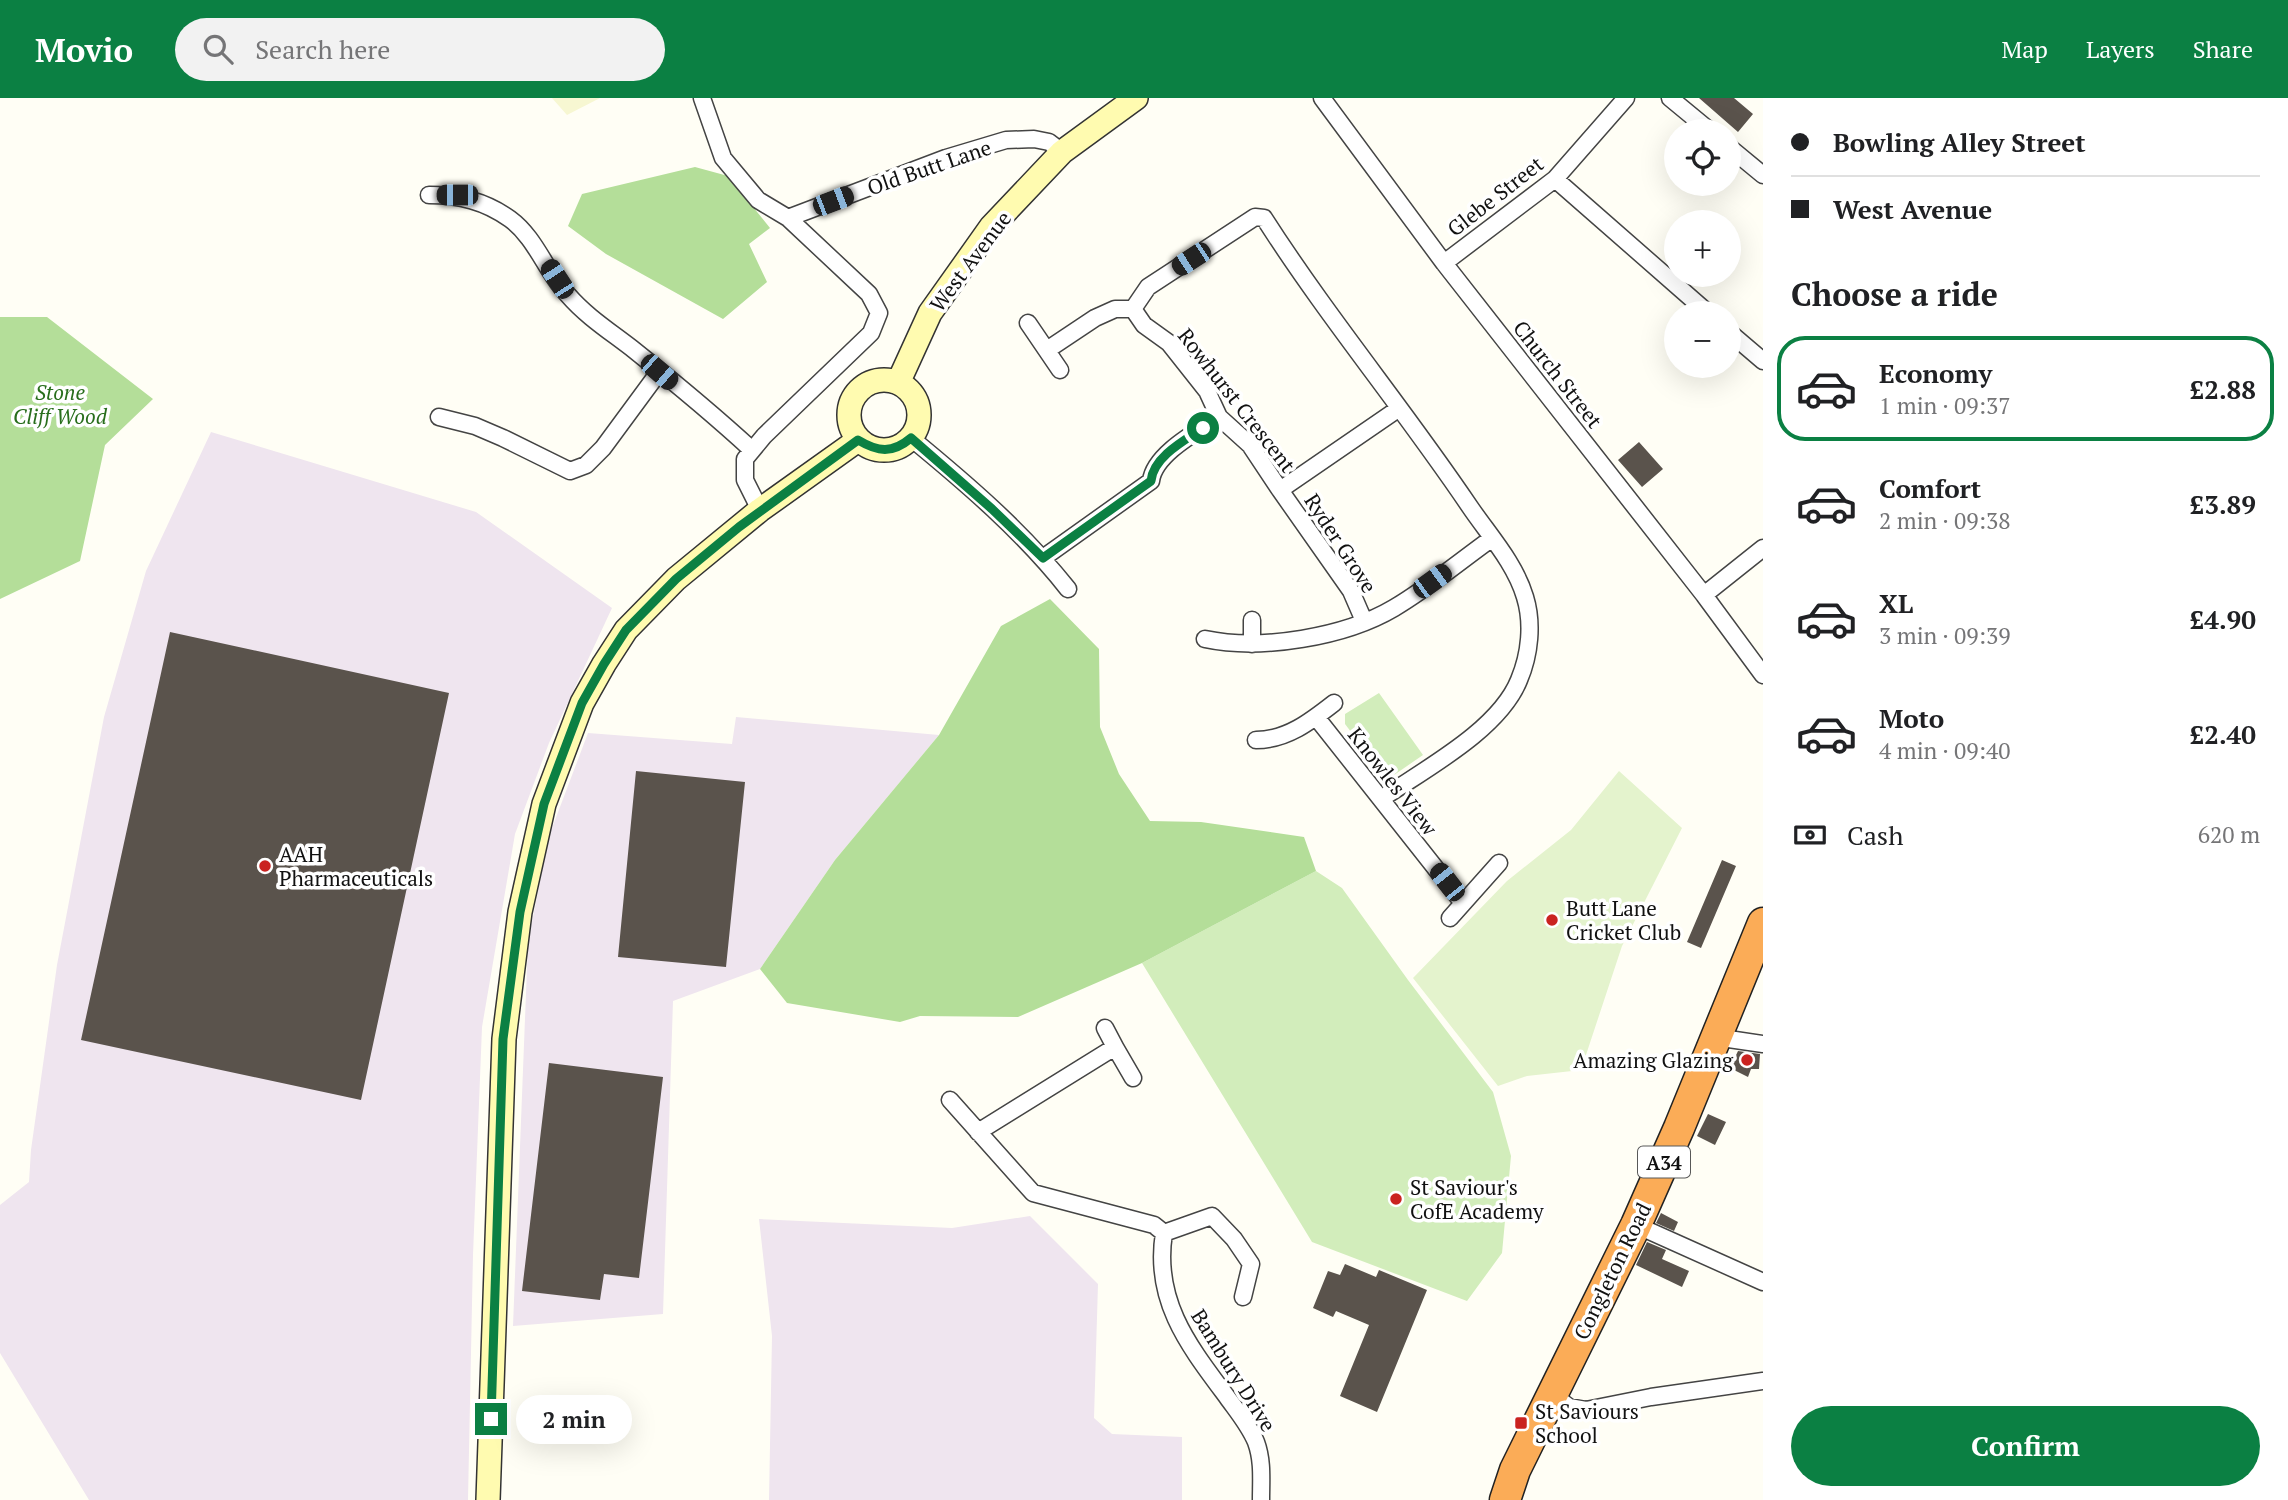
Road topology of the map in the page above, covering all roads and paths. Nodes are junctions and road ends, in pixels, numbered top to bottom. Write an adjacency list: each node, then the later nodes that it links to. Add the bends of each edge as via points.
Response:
1 (702, 98): 12 (street, via 723,158 758,201)
2 (1136, 98): 7 (street)
3 (1322, 98): 13 (street, Church Street)
4 (1626, 98): 10 (street, Glebe Street)
5 (1670, 98): 6 (street)
6 (1695, 119)
7 (1062, 152): 12 (street, Old Butt Lane, via 1049,142 1006,140); 22 (street, West Avenue, via 991,227 958,272 930,313)
8 (1741, 157): 9 (street)
9 (1763, 175)
10 (1555, 179): 13 (street, Glebe Street); 14 (street)
11 (429, 195): 21 (street, via 457,195 509,218 525,233 566,294)
12 (789, 218): 28 (street, via 869,294 879,313 872,333)
13 (1444, 263): 35 (street, Church Street)
14 (1694, 301)
15 (1133, 309): 18 (street, via 1115,309 1095,318); 23 (street, via 1148,287 1255,217 1264,218); 25 (street, Rowhurst Crescent, via 1144,325 1169,343 1207,391)
16 (1028, 323): 18 (street)
17 (1741, 343): 19 (street)
18 (1047, 351): 20 (street)
19 (1763, 362)
20 (1060, 370)
21 (659, 372): 24 (street, via 603,448 586,465 570,471 494,434); 28 (street)
22 (898, 383): 26 (street, via 916,402 918,422); 27 (street, via 868,383 855,395 848,412)
23 (1398, 409): 29 (street, Rowhurst Crescent); 31 (street)
24 (439, 417)
25 (1219, 417): 29 (street, Rowhurst Crescent, via 1250,445); 33 (street, via 1171,449 1152,472 1151,481)
26 (911, 438): 27 (street, via 892,449 873,449); 33 (street)
27 (858, 440): 30 (street)
28 (752, 450): 30 (street, via 745,459 745,480)
29 (1280, 490): 37 (street, Ryder Grove, via 1350,591)
30 (760, 510): 62 (street, via 676,579 626,630 582,703 544,804 520,912 503,1039)
31 (1491, 539): 37 (street, Ryder Grove, via 1393,609); 44 (street, via 1511,564 1525,597 1527,658 1519,682 1477,733)
32 (1763, 548): 35 (street)
33 (1043, 558): 34 (street)
34 (1068, 589)
35 (1704, 595): 40 (street, Church Street)
36 (1252, 620): 39 (street)
37 (1364, 621): 39 (street, Ryder Grove, via 1345,629)
38 (1205, 639): 39 (street, Ryder Grove)
39 (1252, 644)
40 (1763, 675)
41 (1334, 703): 42 (street)
42 (1316, 717): 43 (street, via 1278,737); 44 (street, Knowles View)
43 (1256, 740)
44 (1381, 799): 46 (street, Knowles View)
45 (1499, 863): 46 (street)
46 (1463, 903): 47 (street)
47 (1450, 918)
48 (1763, 923): 50 (highway, Congleton Road / A34)
49 (1105, 1028): 52 (street)
50 (1715, 1037): 51 (street); 56 (highway, Congleton Road / A34)
51 (1763, 1044)
52 (1115, 1047): 53 (street); 55 (street)
53 (1133, 1078)
54 (950, 1100): 55 (street)
55 (978, 1132): 57 (street, via 1033,1193 1154,1225)
56 (1636, 1225): 58 (street); 61 (highway, Congleton Road / A34)
57 (1164, 1233): 59 (street, via 1212,1216 1251,1264); 63 (street, Bambury Drive, via 1160,1256 1166,1297 1186,1341 1250,1428 1261,1460)
58 (1763, 1282)
59 (1243, 1297)
60 (1763, 1381): 61 (street, via 1586,1410 1569,1407)
61 (1553, 1395): 64 (highway, Congleton Road / A34)
62 (488, 1500)
63 (1261, 1500)
64 (1505, 1500)

